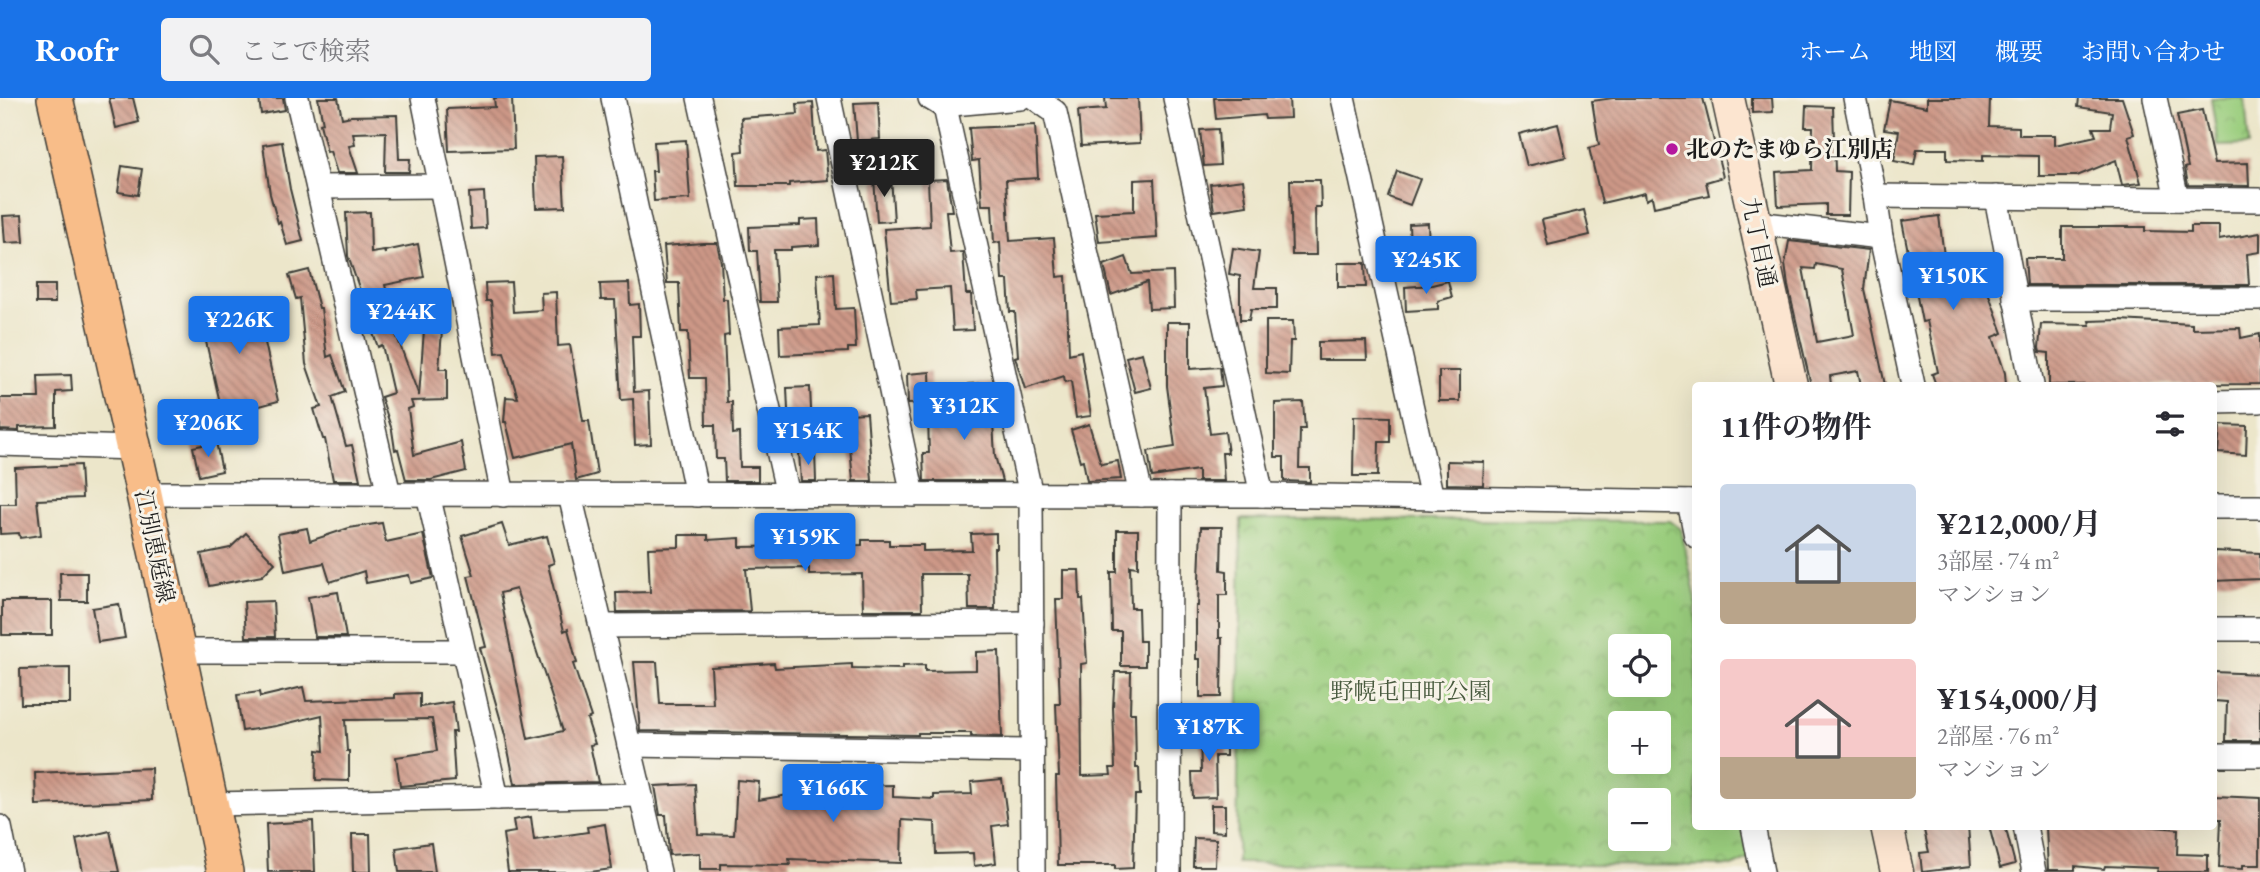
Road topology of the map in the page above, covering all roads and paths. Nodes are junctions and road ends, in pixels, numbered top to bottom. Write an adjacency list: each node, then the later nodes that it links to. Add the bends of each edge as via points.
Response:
1 (55, 98): 31 (main road, 江別恵庭線)
2 (298, 98): 16 (street)
3 (423, 98): 15 (street)
4 (613, 98): 37 (street)
5 (699, 98): 38 (street)
6 (830, 98): 39 (street)
7 (1020, 98): 14 (street)
8 (1035, 98): 41 (street, via 1055,112)
9 (1175, 98): 43 (street)
10 (1343, 98): 44 (street)
11 (1728, 98): 21 (street, 九丁目通)
12 (1855, 98): 17 (street)
13 (2155, 98): 19 (street)
14 (936, 101): 40 (street, via 946,107)
15 (441, 186): 16 (street); 35 (street)
16 (318, 187): 33 (street)
17 (1875, 196): 18 (street); 22 (street)
18 (1996, 197): 19 (street); 23 (street)
19 (2177, 199): 20 (street)
20 (2260, 200)
21 (1755, 223): 22 (street); 25 (street, 九丁目通)
22 (1881, 237): 26 (street)
23 (2015, 299): 24 (street); 27 (street)
24 (2260, 299)
25 (1790, 382)
26 (1912, 382)
27 (2031, 382)
28 (2217, 401): 29 (street)
29 (2260, 401)
30 (0, 444): 31 (street)
31 (134, 448): 32 (main road, 江別恵庭線)
32 (144, 494): 33 (street); 52 (main road, 江別恵庭線)
33 (389, 494): 34 (street)
34 (428, 494): 35 (street); 53 (street)
35 (503, 495): 36 (street)
36 (570, 495): 37 (street); 49 (street)
37 (697, 495): 38 (street)
38 (788, 495): 39 (street)
39 (913, 495): 40 (street)
40 (1031, 495): 41 (street); 48 (street)
41 (1141, 495): 42 (street)
42 (1170, 495): 43 (street); 69 (street)
43 (1262, 495): 44 (street)
44 (1432, 498): 45 (street)
45 (1692, 502)
46 (2217, 507): 47 (street)
47 (2260, 507)
48 (1032, 623): 49 (street); 55 (street)
49 (601, 626): 54 (street)
50 (2217, 629): 51 (street)
51 (2260, 629)
52 (177, 651): 53 (street); 60 (main road, 江別恵庭線)
53 (463, 651): 59 (street)
54 (629, 745): 55 (street); 58 (street)
55 (1032, 751): 68 (street)
56 (2217, 755): 57 (street)
57 (2260, 755)
58 (639, 795): 59 (street); 67 (street)
59 (498, 798): 60 (street)
60 (211, 804): 66 (main road, 江別恵庭線)
61 (0, 827): 65 (street)
62 (1754, 830): 70 (street)
63 (1888, 830): 71 (street)
64 (2026, 830): 72 (street)
65 (9, 872)
66 (225, 872)
67 (659, 872)
68 (1033, 872)
69 (1169, 872)
70 (1762, 872)
71 (1897, 872)
72 (2034, 872)

